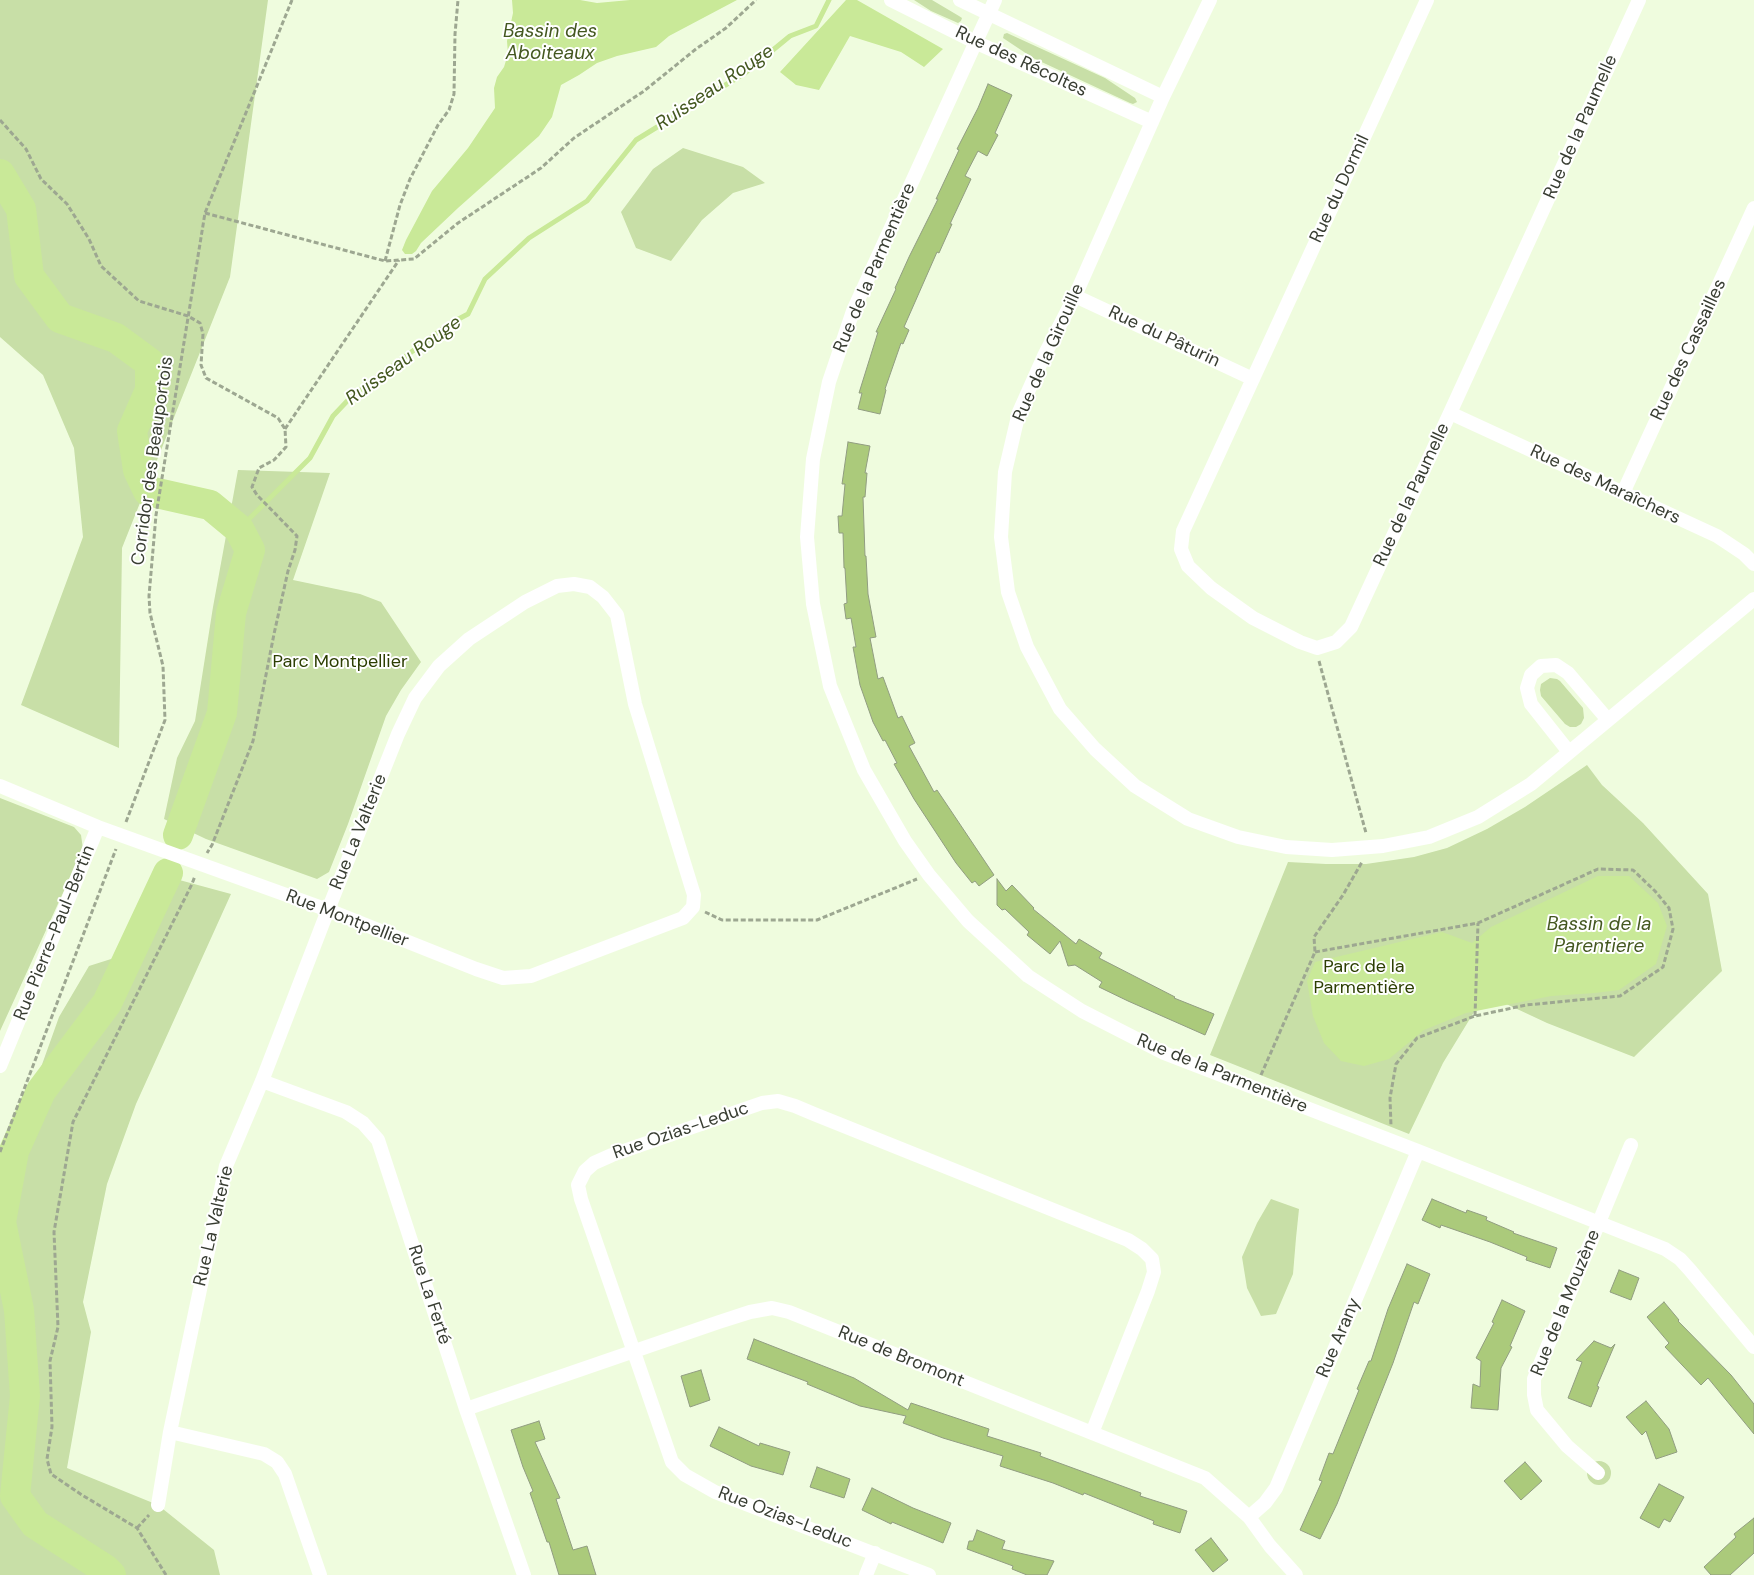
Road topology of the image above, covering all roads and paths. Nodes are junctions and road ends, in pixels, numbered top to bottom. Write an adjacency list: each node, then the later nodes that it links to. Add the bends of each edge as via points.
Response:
1 (292, 0): 16 (path, Corridor des Beauportois)
2 (458, 0): 18 (path, via 454,94 410,179)
3 (756, 0): 17 (path, via 726,28 644,91 574,138 542,168 458,224 414,259)
4 (891, 0): 11 (street, Rue des Récoltes)
5 (960, 0): 10 (street, Rue des Récoltes)
6 (995, 0): 10 (street, Rue de la Parmentière)
7 (1210, 0): 12 (street, Rue de la Girouille)
8 (1427, 0): 21 (street, Rue du Dormil)
9 (1639, 0): 22 (street, Rue de la Paumelle)
10 (988, 14): 11 (street, Rue de la Parmentière); 12 (street, Rue des Récoltes)
11 (976, 42): 14 (street, Rue des Récoltes); 35 (street, Rue de la Parmentière, via 853,311 829,382 812,459 807,537 814,604 830,686 864,770 905,841)
12 (1163, 97): 14 (street, Rue de la Girouille)
13 (0, 120): 20 (path, via 26,149 42,179 67,204 101,266 139,301)
14 (1152, 122): 19 (street, Rue de la Girouille)
15 (1754, 208): 24 (street, Rue des Cassailles)
16 (204, 213): 18 (path); 20 (path, Corridor des Beauportois)
17 (399, 260): 18 (path); 23 (path)
18 (385, 261)
19 (1075, 296): 21 (street, Rue du Pâturin); 33 (street, Rue de la Girouille, via 1019,412 1004,472 1001,537 1008,592 1027,648 1060,708 1095,749 1135,786 1188,819 1238,837 1286,847 1332,850)
20 (188, 316): 23 (path, via 200,323 203,334 201,365 206,378 278,418); 32 (path, Corridor des Beauportois, via 156,515 150,613 163,666 164,720)
21 (1253, 379): 27 (street, via 1183,531 1181,549 1188,566 1211,588 1253,618)
22 (1450, 413): 24 (street, Rue des Maraîchers); 27 (street, Rue de la Paumelle, via 1350,627 1336,642)
23 (285, 429): 34 (path, via 286,447 274,460 260,468 252,487 297,536 295,550 253,741 212,845)
24 (1623, 493): 25 (street, Rue des Maraîchers, via 1717,536)
25 (1754, 564)
26 (1754, 599): 28 (street, Rue de la Girouille)
27 (1316, 648): 33 (path)
28 (1608, 720): 29 (street, Rue de la Girouille); 29 (street, via 1568,673 1556,665 1541,666 1532,675 1527,688 1531,704)
29 (1569, 752): 33 (street, Rue de la Girouille, via 1531,784 1478,817 1429,837)
30 (0, 786): 31 (street, Rue Montpellier)
31 (98, 827): 32 (street, Rue Montpellier); 41 (street, Rue Pierre-Paul-Bertin)
32 (122, 835): 34 (street, Rue Montpellier); 47 (path, Corridor des Beauportois)
33 (1370, 847): 39 (path, via 1314,937)
34 (199, 863): 37 (street, Rue Montpellier); 58 (path, via 192,884 73,1122 54,1232 58,1327 50,1361 52,1427 47,1459 51,1474 137,1528)
35 (929, 875): 36 (path, via 817,920 722,920); 43 (street, Rue de la Parmentière, via 968,921 1028,976 1082,1011 1164,1054)
36 (693, 907): 37 (street, Rue Montpellier, via 684,918 531,976 503,978); 37 (street, Rue La Valterie, via 690,880 635,704 617,615 590,587 574,584 557,586 525,602 469,640 439,666 415,698 398,734)
37 (328, 910): 42 (street, Rue La Valterie)
38 (1478, 923): 39 (path); 40 (path); 40 (path, via 1598,869 1633,870 1669,908 1673,929 1664,967 1620,996 1526,1005)
39 (1315, 952): 43 (path)
40 (1475, 1016): 44 (path, via 1416,1038 1396,1064 1390,1098)
41 (0, 1066)
42 (262, 1081): 51 (street, Rue La Ferté, via 346,1112 363,1123 378,1140); 52 (street, Rue La Valterie, via 226,1166)
43 (1255, 1088): 44 (street, Rue de la Parmentière)
44 (1392, 1141): 46 (street, Rue de la Parmentière)
45 (1630, 1145): 48 (street, Rue de la Mouzène)
46 (1418, 1151): 48 (street, Rue de la Parmentière); 56 (street, Rue Arany, via 1276,1488)
47 (0, 1152)
48 (1598, 1223): 49 (street, Rue de la Parmentière, via 1665,1249 1680,1259); 54 (street, Rue de la Mouzène, via 1534,1378 1534,1395 1537,1410 1567,1446)
49 (1754, 1347)
50 (633, 1351): 51 (street, Rue de Bromont); 53 (street, Rue de Bromont, via 742,1314 772,1308); 53 (street, Rue Ozias-Leduc, via 581,1199 578,1185 585,1171 612,1155 762,1103 778,1101 1142,1248 1152,1259 1154,1272); 57 (street, Rue Ozias-Leduc, via 672,1462 685,1475 715,1492)
51 (466, 1409): 60 (street, Rue La Ferté)
52 (170, 1432): 55 (street, Rue La Valterie); 59 (street, via 264,1454 277,1462 285,1474)
53 (1092, 1433): 56 (street, Rue de Bromont, via 1205,1478)
54 (1598, 1473)
55 (158, 1505)
56 (1249, 1517): 63 (street, Rue de Bromont)
57 (875, 1554): 61 (street); 62 (street, Rue Ozias-Leduc)
58 (166, 1575)
59 (320, 1575)
60 (524, 1575)
61 (866, 1575)
62 (929, 1575)
63 (1296, 1575)

